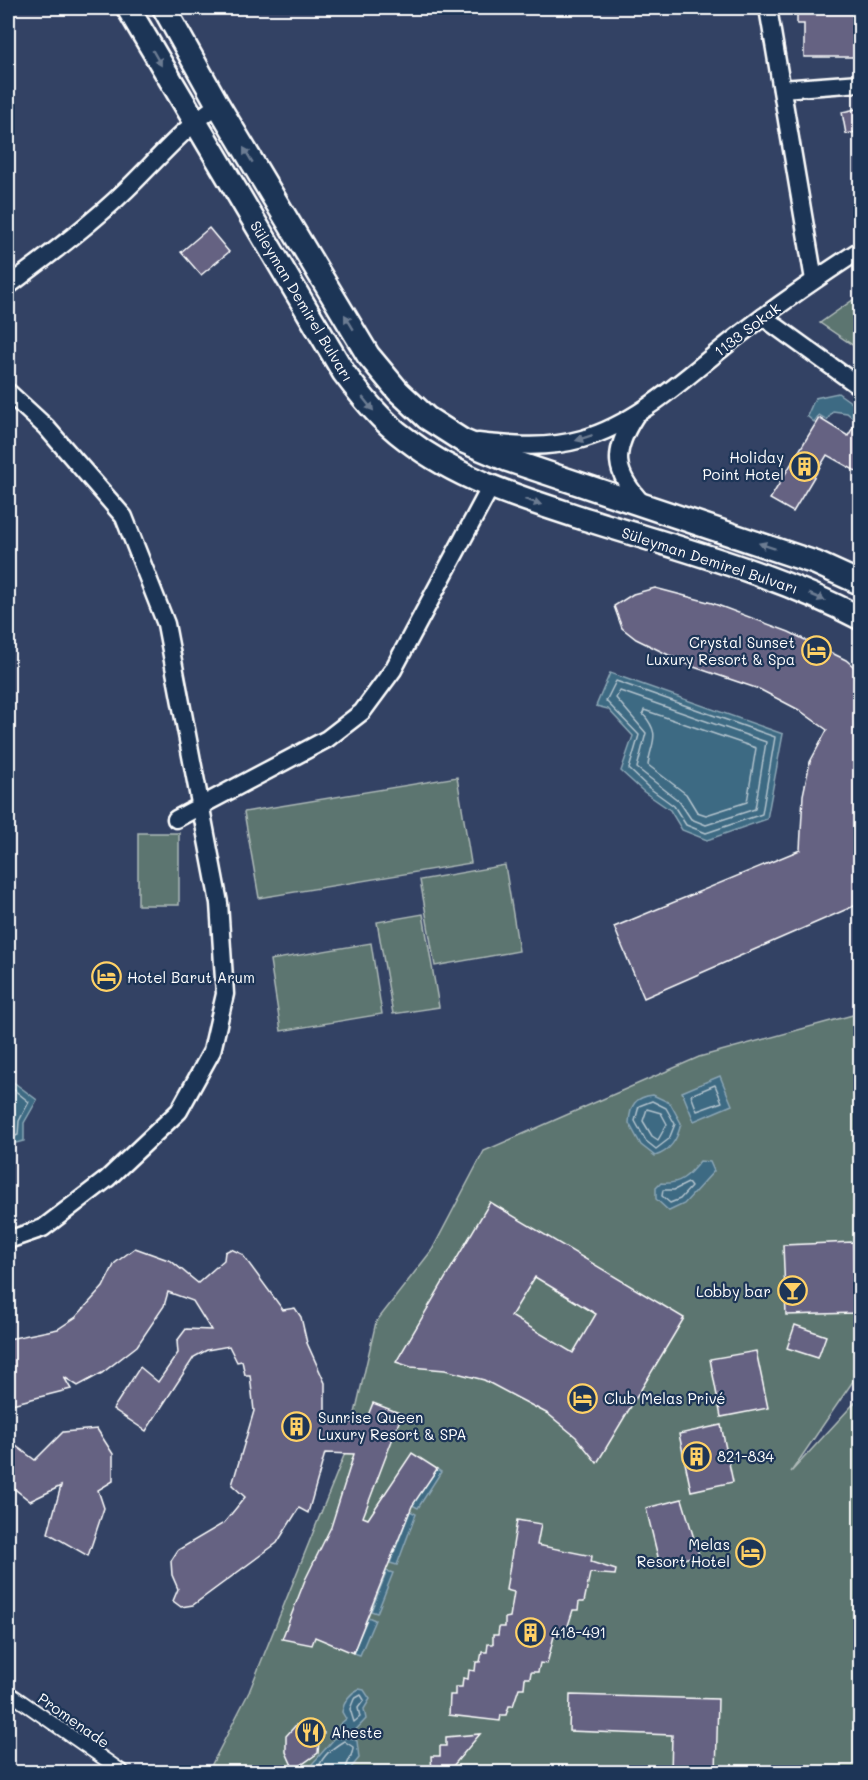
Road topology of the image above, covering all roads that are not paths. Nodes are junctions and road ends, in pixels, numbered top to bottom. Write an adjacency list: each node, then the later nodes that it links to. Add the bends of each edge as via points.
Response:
1 (128, 8): 7 (main road, Süleyman Demirel Bulvarı, one-way to 7)
2 (164, 8): 6 (main road, Süleyman Demirel Bulvarı)
3 (768, 8): 5 (street)
4 (861, 83): 5 (street)
5 (782, 89): 9 (street)
6 (218, 105): 7 (street); 15 (main road, Süleyman Demirel Bulvarı, one-way to 6, via 427,418 368,355)
7 (193, 121): 10 (street, via 125,191); 16 (main road, Süleyman Demirel Bulvarı, one-way to 16, via 344,373 372,410 442,464)
8 (861, 249): 9 (street, 1133 Sokak)
9 (814, 280): 11 (street, 1133 Sokak)
10 (8, 286)
11 (763, 317): 12 (street); 14 (street, 1133 Sokak)
12 (861, 387)
13 (8, 392): 20 (street, via 46,427 124,517 166,624)
14 (637, 412): 15 (street, 1133 Sokak, one-way to 15, via 610,429 562,444 537,447); 17 (street, via 622,436 618,457 621,476)
15 (463, 441): 17 (main road, Süleyman Demirel Bulvarı)
16 (490, 488): 19 (main road, Süleyman Demirel Bulvarı, one-way to 19, via 755,574); 20 (street, via 393,670 362,712 327,739)
17 (644, 506): 18 (main road, Süleyman Demirel Bulvarı, one-way to 17, via 816,563)
18 (861, 583)
19 (861, 618)
20 (199, 809): 21 (street); 22 (street, via 219,903 225,994 212,1051 179,1111 107,1179 43,1228)
21 (176, 819)
22 (8, 1240)
23 (8, 1692): 24 (street, Promenade)
24 (123, 1773)

